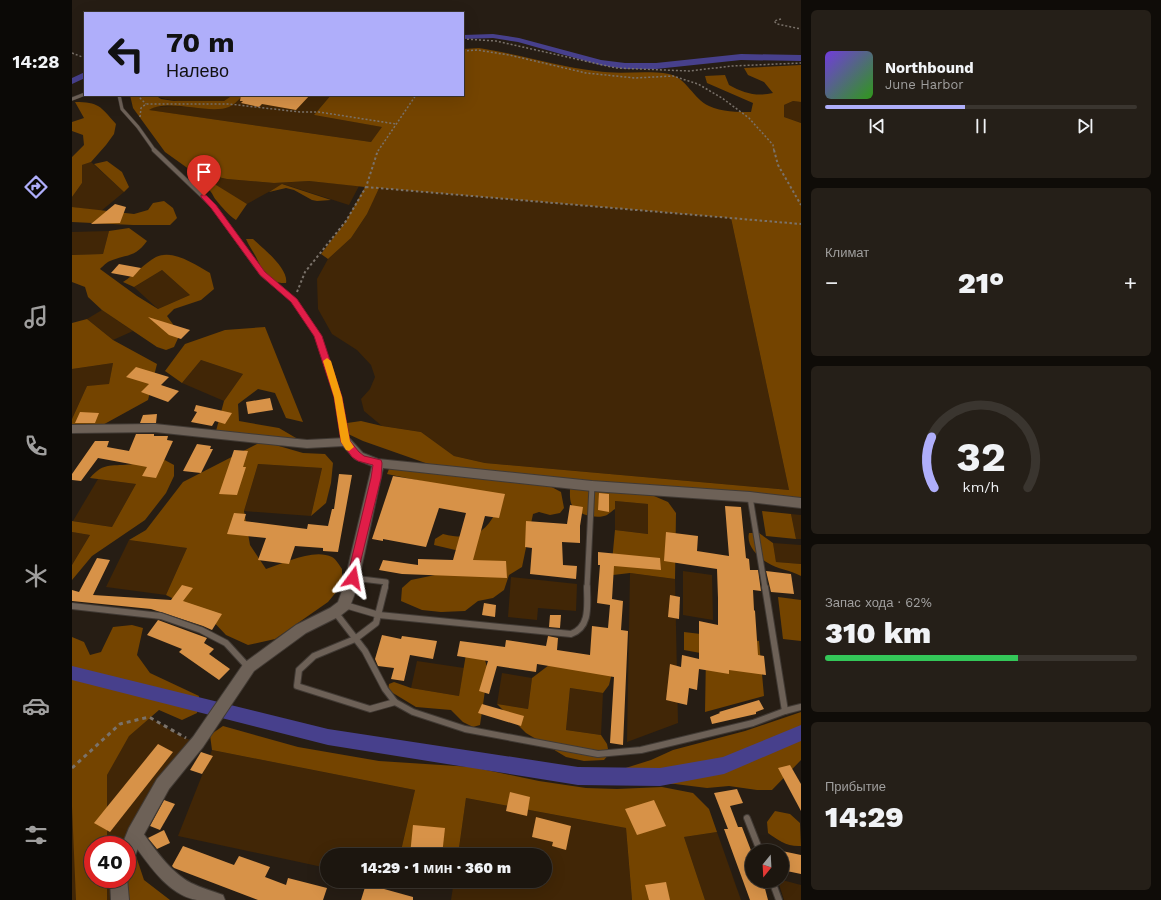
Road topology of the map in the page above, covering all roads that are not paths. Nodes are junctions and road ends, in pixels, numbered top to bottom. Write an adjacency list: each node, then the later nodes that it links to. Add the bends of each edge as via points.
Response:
1 (84, 94): 3 (lane)
2 (119, 96): 5 (lane, via 122,109 155,151 213,206 262,274 294,300 318,336 338,397)
3 (72, 99)
4 (72, 429): 5 (street, via 155,428 307,444)
5 (346, 442): 6 (street, via 362,459)
6 (378, 463): 7 (street); 10 (street)
7 (592, 486): 8 (street); 13 (lane, via 586,619 579,632 571,634)
8 (750, 497): 9 (street); 18 (lane)
9 (801, 503)
10 (353, 578): 12 (street); 13 (lane, via 386,582)
11 (72, 606): 15 (lane, via 161,616 201,630 226,643)
12 (340, 609): 13 (lane); 14 (lane); 15 (street, via 301,629)
13 (379, 615): 14 (lane, via 376,623)
14 (355, 639): 16 (lane); 16 (lane, via 314,656 299,670 297,686 370,709)
15 (249, 667): 20 (street, via 201,736 163,784)
16 (395, 702): 18 (lane, via 413,712 465,729 598,754 641,750 687,740 753,723)
17 (801, 707): 18 (lane)
18 (785, 711)
19 (747, 818): 21 (lane)
20 (135, 834): 25 (street, via 159,866 172,878 185,888)
21 (757, 844)
22 (119, 888): 24 (street)
23 (775, 888): 26 (lane)
24 (120, 900)
25 (218, 900)
26 (779, 900)

